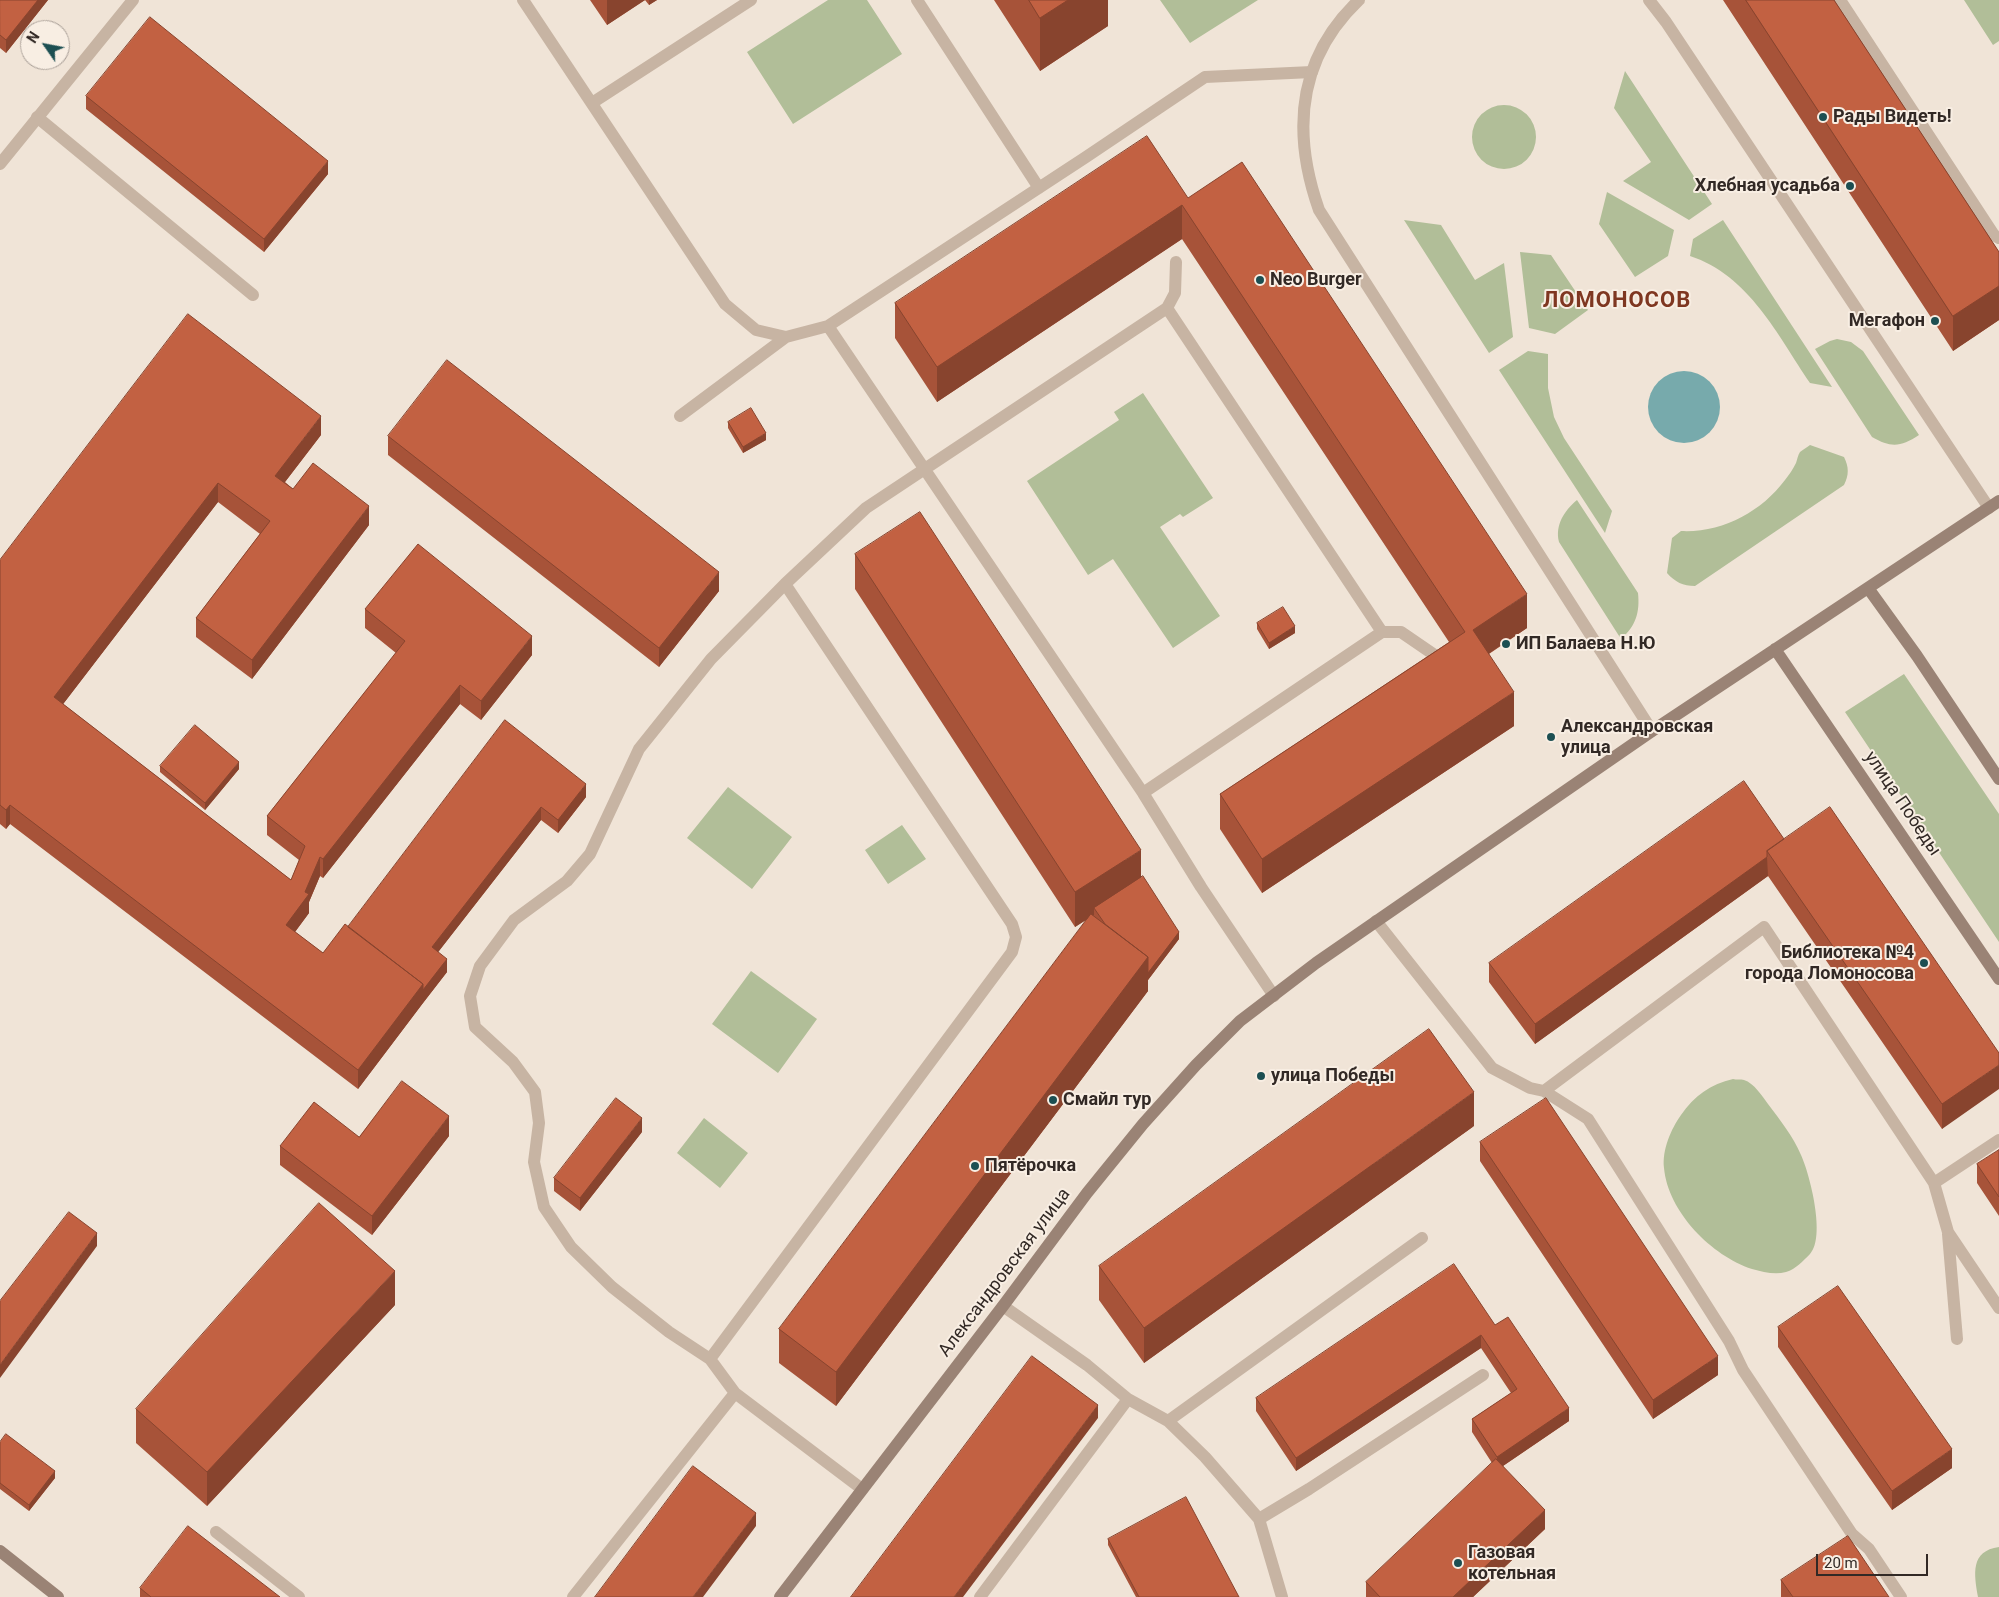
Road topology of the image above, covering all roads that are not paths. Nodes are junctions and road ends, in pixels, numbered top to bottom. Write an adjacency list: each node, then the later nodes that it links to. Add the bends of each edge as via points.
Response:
1 (133, 0): 10 (street)
2 (523, 0): 9 (street)
3 (751, 0): 9 (street)
4 (917, 0): 12 (street)
5 (1359, 0): 8 (street, via 1335,26)
6 (1649, 0): 21 (street)
7 (1840, 0): 13 (street)
8 (1312, 72): 12 (street, via 1205,77); 27 (street, via 1302,134 1309,183 1319,210)
9 (592, 103): 18 (street, via 725,304 756,330)
10 (37, 117): 11 (street); 15 (street)
11 (0, 164)
12 (1039, 188): 17 (street)
13 (1999, 238)
14 (1176, 262): 16 (street, via 1176,293)
15 (253, 295)
16 (1167, 308): 20 (street); 24 (street)
17 (828, 326): 18 (street); 20 (street)
18 (786, 337): 19 (street)
19 (680, 416)
20 (924, 468): 22 (street, via 866,508); 29 (street)
21 (1994, 504): 23 (main road, Александровская улица)
22 (785, 584): 41 (street, via 1012,924 1016,937 1012,952); 41 (street, via 711,659 644,741 590,854 567,881 514,920 480,966 470,996 475,1027 513,1062 535,1092 539,1123 534,1162 544,1207 570,1247 612,1287 669,1332)
23 (1868, 588): 25 (main road, Александровская улица); 28 (main road)
24 (1382, 632): 26 (street, via 1401,632); 29 (street)
25 (1775, 649): 27 (main road, Александровская улица); 31 (main road, улица Победы)
26 (1436, 656)
27 (1652, 731): 30 (main road, Александровская улица)
28 (1999, 779)
29 (1143, 793): 32 (street)
30 (1376, 921): 32 (main road, Александровская улица); 33 (street, via 1492,1068 1530,1088)
31 (1999, 979)
32 (1274, 996): 38 (main road, Александровская улица, via 1240,1021 1143,1124)
33 (1544, 1091): 35 (street, via 1764,927); 56 (street, via 1588,1119 1730,1341 1743,1370 1852,1534 1869,1549)
34 (1999, 1140): 35 (street)
35 (1934, 1183): 36 (street)
36 (1948, 1232): 39 (street); 40 (street)
37 (1422, 1238): 45 (street)
38 (1003, 1306): 44 (street, via 1080,1360); 46 (main road, Александровская улица)
39 (1999, 1308)
40 (1957, 1339)
41 (710, 1359): 43 (street)
42 (1483, 1375): 47 (street)
43 (735, 1393): 46 (street); 52 (street)
44 (1128, 1399): 45 (street); 54 (street)
45 (1168, 1421): 47 (street, via 1205,1457)
46 (862, 1489): 53 (main road, Александровская улица)
47 (1259, 1519): 55 (street)
48 (216, 1532): 51 (street)
49 (0, 1551): 50 (main road)
50 (58, 1597)
51 (299, 1597)
52 (573, 1597)
53 (780, 1597)
54 (980, 1597)
55 (1282, 1597)
56 (1901, 1597)

